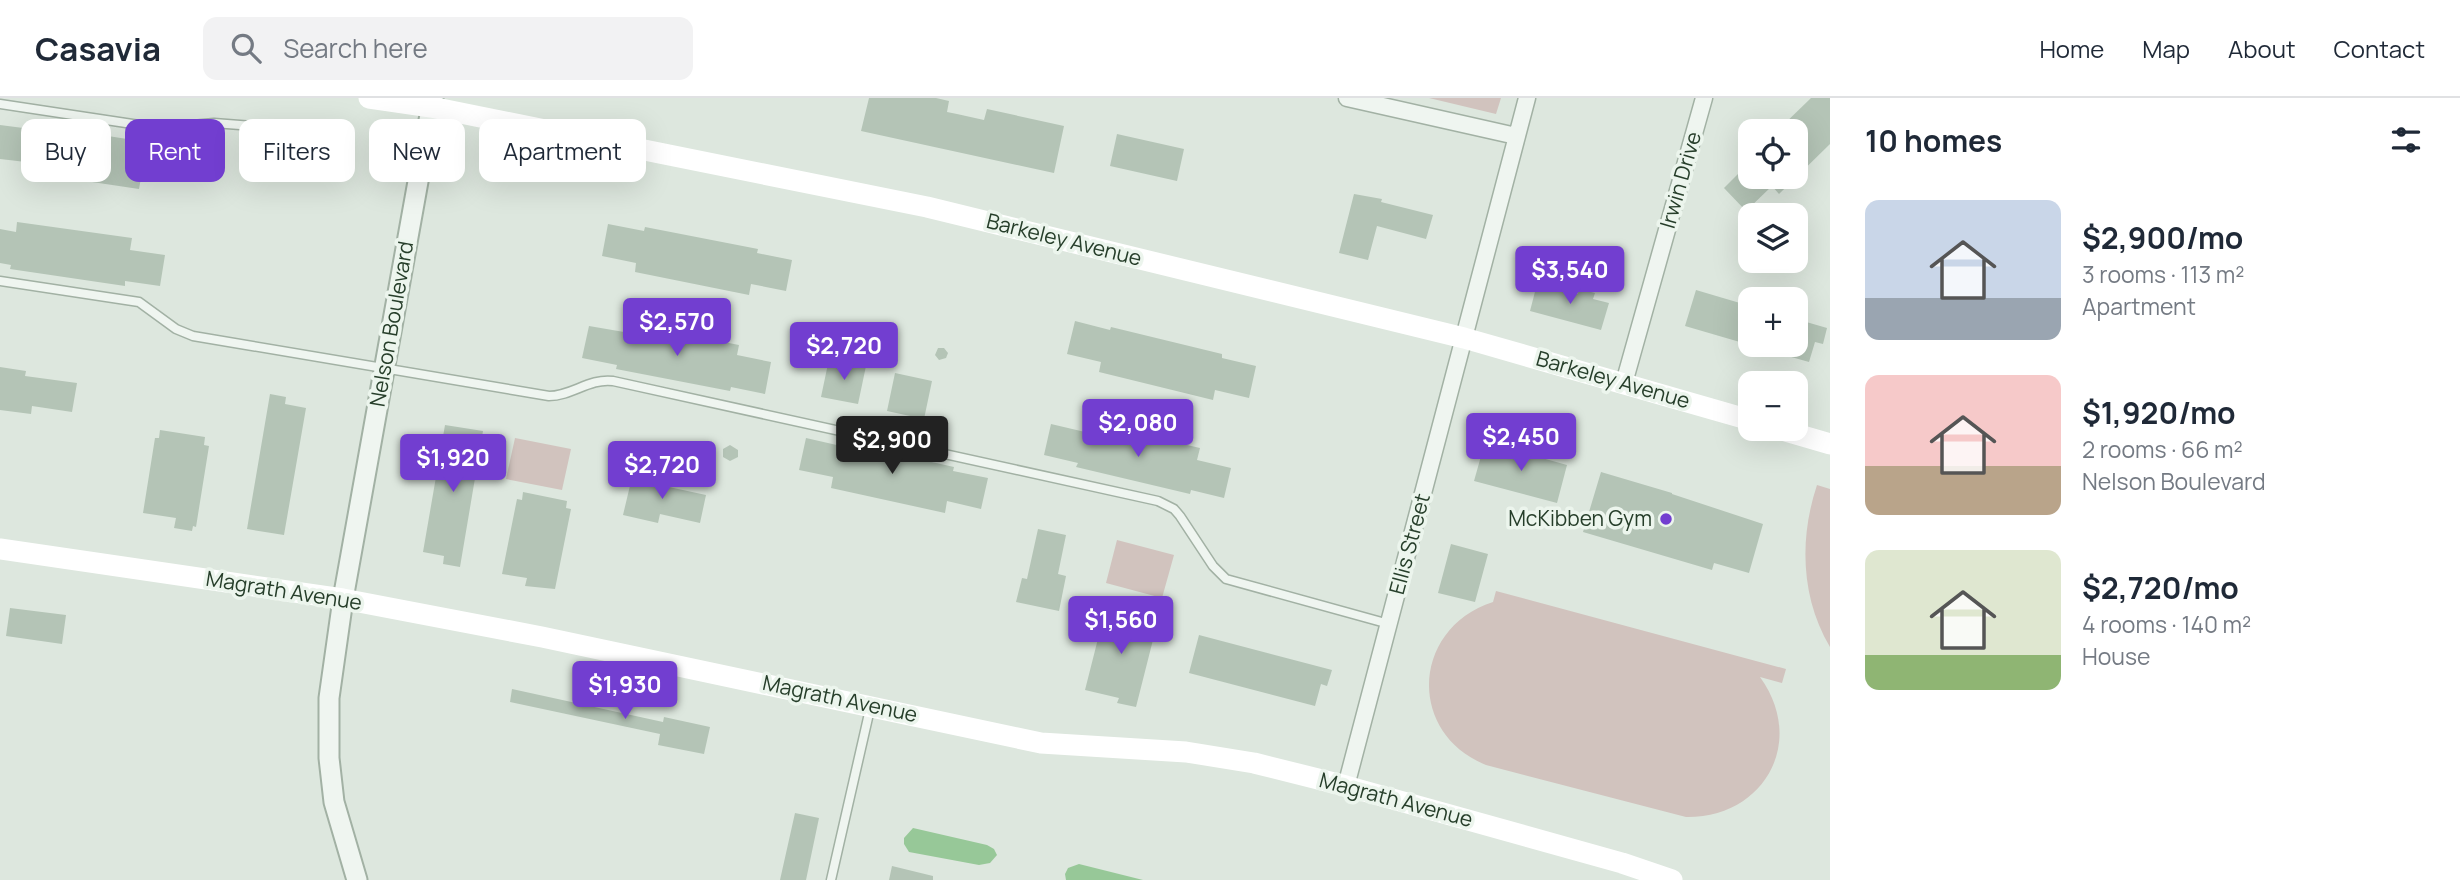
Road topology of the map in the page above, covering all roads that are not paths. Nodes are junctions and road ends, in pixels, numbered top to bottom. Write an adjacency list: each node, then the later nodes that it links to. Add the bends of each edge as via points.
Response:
1 (369, 98): 5 (main road, Barkeley Avenue)
2 (1347, 98): 8 (street)
3 (1527, 98): 8 (street, Ellis Street)
4 (1704, 98): 12 (street, Irwin Drive)
5 (432, 103): 10 (main road, Barkeley Avenue, via 927,207); 11 (street, Nelson Boulevard)
6 (0, 104): 7 (lane, via 159,128)
7 (239, 125)
8 (1516, 136): 10 (street, Ellis Street)
9 (0, 281): 11 (lane, via 139,302 193,336)
10 (1464, 338): 12 (main road, Barkeley Avenue); 18 (street, Ellis Street)
11 (384, 369): 17 (street, Nelson Boulevard); 18 (lane, via 550,396 595,381 613,381 1158,500 1174,509 1226,579)
12 (1624, 383): 13 (main road, Barkeley Avenue)
13 (1738, 416)
14 (1808, 438): 15 (main road)
15 (1830, 444)
16 (0, 549): 17 (main road, Magrath Avenue)
17 (343, 599): 19 (main road, Magrath Avenue); 21 (street, Nelson Boulevard, via 330,698 329,758 338,818)
18 (1389, 624): 20 (street, Ellis Street)
19 (871, 706): 20 (main road, Magrath Avenue, via 1041,743 1185,752); 22 (lane)
20 (1346, 786): 23 (main road, Magrath Avenue)
21 (356, 880)
22 (831, 880)
23 (1672, 880)

